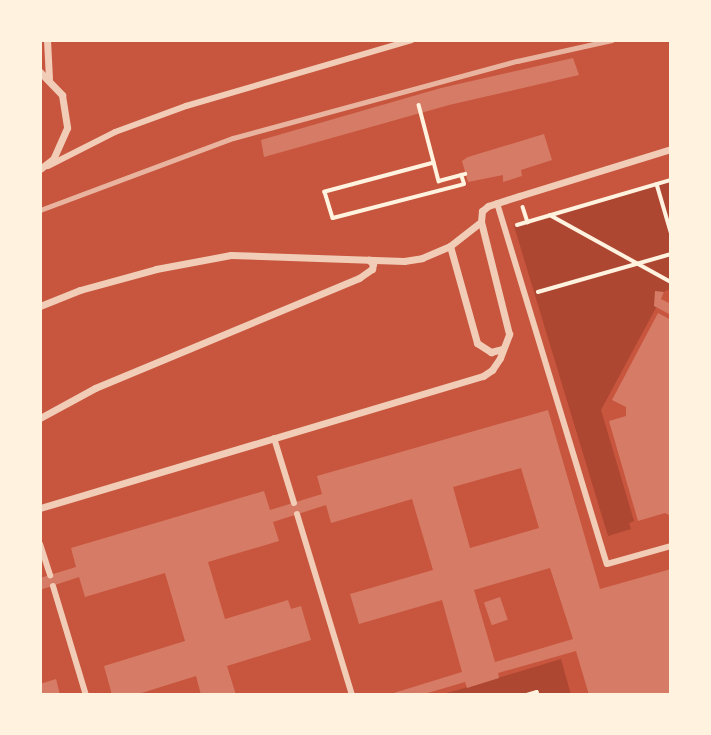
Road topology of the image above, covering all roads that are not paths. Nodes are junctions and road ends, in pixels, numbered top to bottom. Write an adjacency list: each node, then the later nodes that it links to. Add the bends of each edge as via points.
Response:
1 (47, 40): 4 (street)
2 (412, 40): 6 (street, via 186,106 115,132)
3 (40, 72): 4 (street)
4 (49, 78): 6 (street, via 62,95 67,128 53,159)
5 (671, 149): 7 (street)
6 (40, 170)
7 (497, 203): 8 (street, via 482,211); 19 (street, via 607,564)
8 (481, 222): 9 (street); 12 (street, via 509,325)
9 (450, 246): 10 (street, via 422,258); 12 (street, via 477,343 491,352)
10 (369, 260): 11 (street, via 231,255 80,290); 13 (street, via 372,269 359,278 95,388)
11 (40, 306)
12 (502, 349): 14 (street, via 492,370 483,376)
13 (40, 418)
14 (274, 438): 15 (street); 16 (street)
15 (294, 503)
16 (40, 508)
17 (297, 514): 23 (street)
18 (40, 544): 20 (street)
19 (671, 546)
20 (50, 575)
21 (53, 586): 22 (street)
22 (86, 695)
23 (352, 695)

